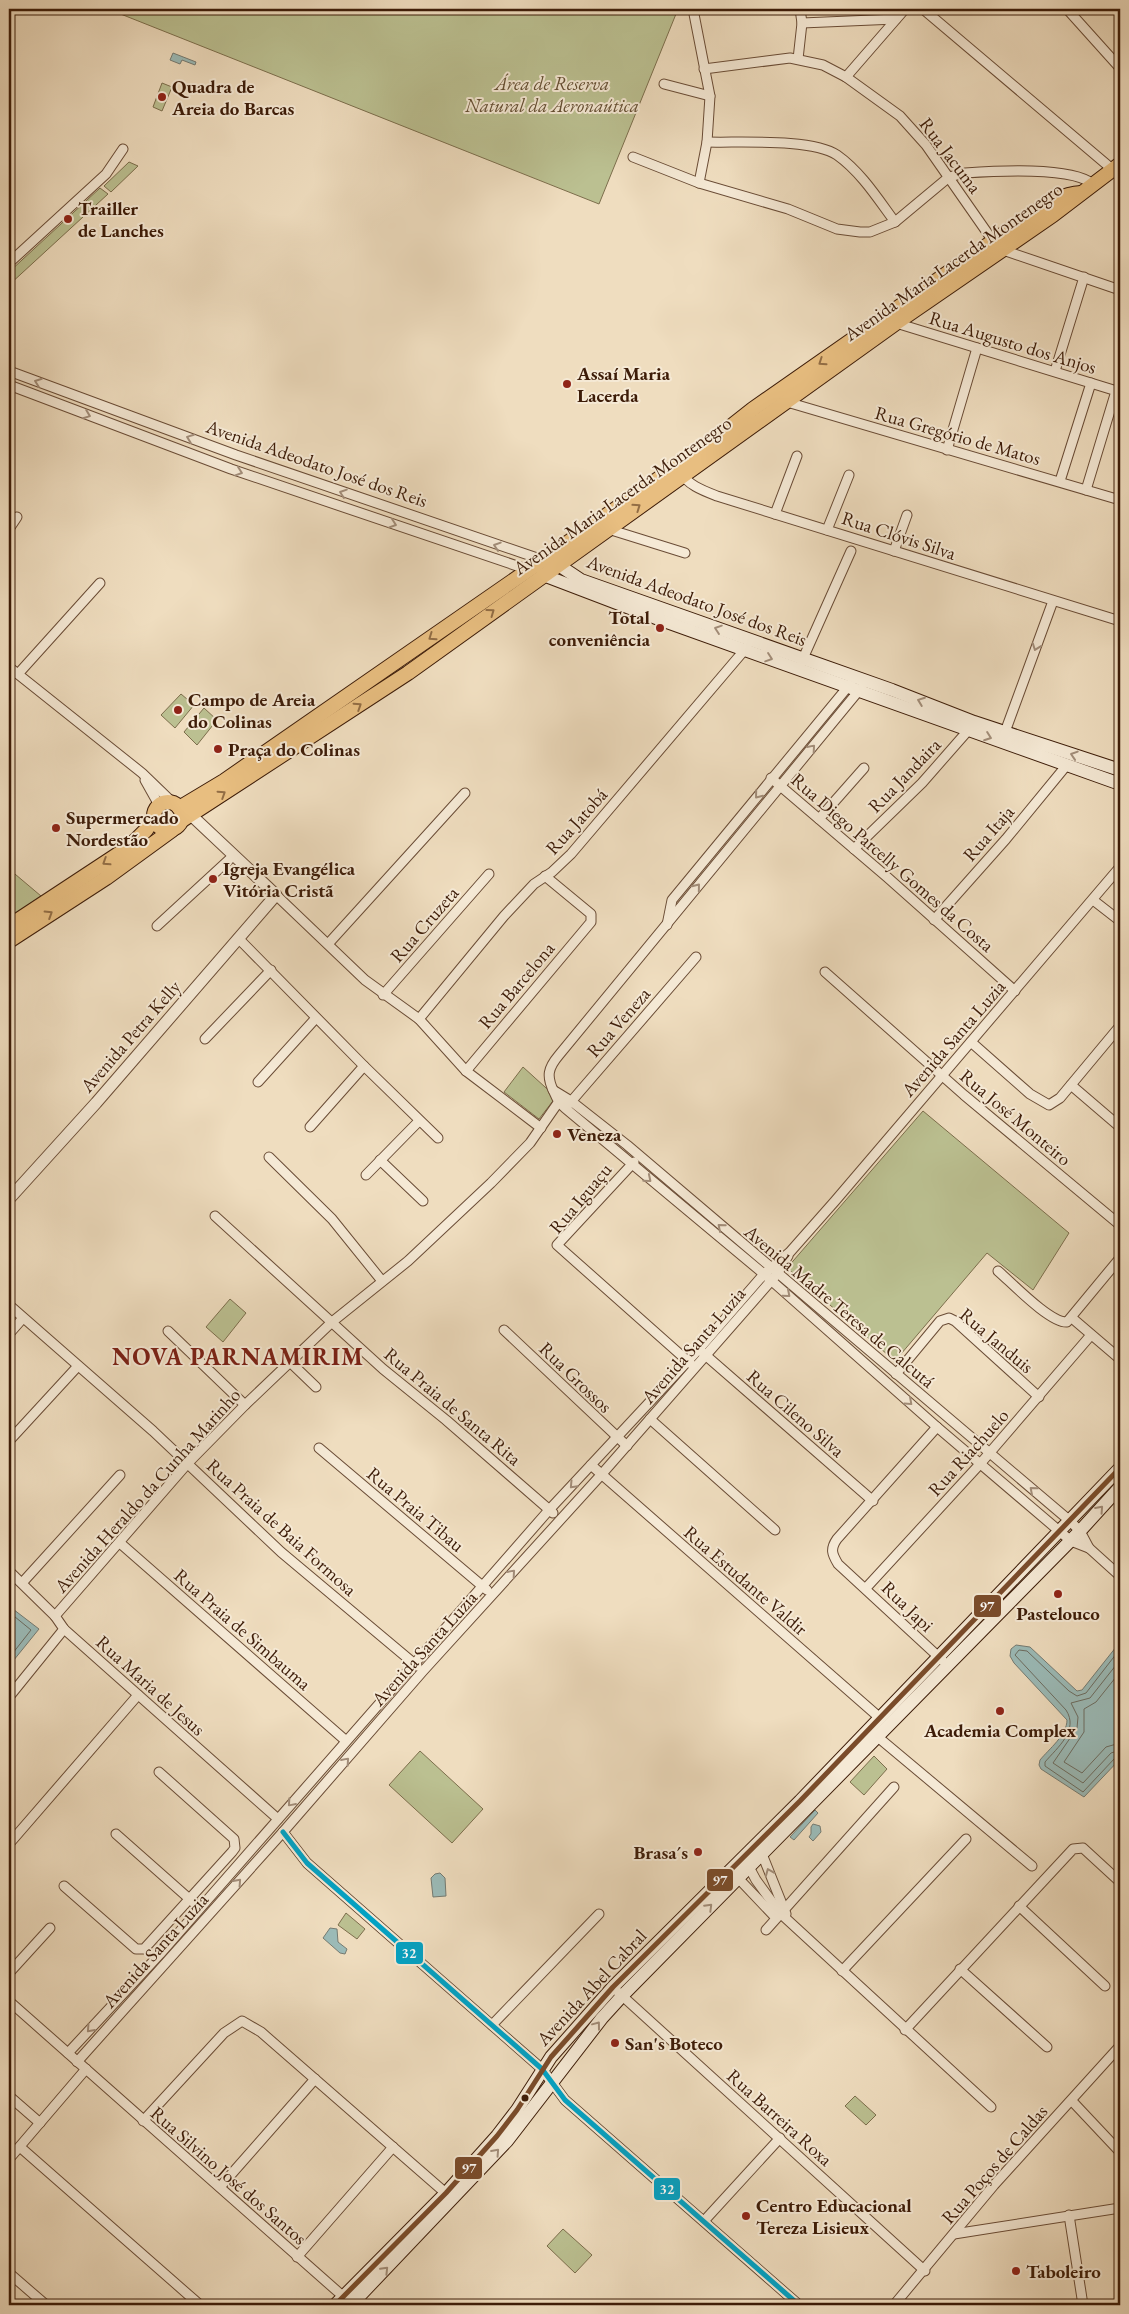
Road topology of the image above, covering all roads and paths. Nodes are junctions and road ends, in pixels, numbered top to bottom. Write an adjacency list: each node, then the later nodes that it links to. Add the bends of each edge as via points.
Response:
1 (694, 9): 9 (street)
2 (800, 9): 7 (street)
3 (905, 9): 6 (street)
4 (923, 9): 17 (street)
5 (1067, 9): 10 (street)
6 (896, 19): 7 (street); 11 (street)
7 (802, 23): 8 (street)
8 (798, 59): 9 (street, Rua Jacuma, via 781,58); 11 (street, Rua Jacuma, via 824,65)
9 (704, 68): 13 (street)
10 (1120, 68)
11 (846, 77): 18 (street, Rua Jacuma, via 900,116)
12 (664, 84): 13 (street)
13 (710, 96): 14 (street)
14 (707, 142): 19 (street); 21 (street, via 804,145 836,154 866,184)
15 (123, 149): 23 (street, via 106,174)
16 (633, 157): 19 (street)
17 (1116, 167): 20 (main road, Avenida Maria Lacerda Montenegro)
18 (950, 177): 20 (street, via 984,171 1051,172 1074,174); 21 (street); 22 (street, Rua Jacuma)
19 (699, 183): 21 (street, via 788,209 837,229 870,232)
20 (1093, 184): 22 (main road, Avenida Maria Lacerda Montenegro, via 1081,193 1057,198)
21 (895, 222)
22 (998, 245): 24 (street); 26 (main road, Avenida Maria Lacerda Montenegro); 38 (main road, Avenida Maria Lacerda Montenegro, one-way to 38, via 753,409)
23 (9, 262)
24 (1084, 277): 25 (street); 29 (street)
25 (1120, 290)
26 (896, 323): 27 (street, Rua Augusto dos Anjos); 33 (main road, Avenida Maria Lacerda Montenegro)
27 (977, 348): 29 (street, Rua Augusto dos Anjos); 36 (street)
28 (9, 371): 34 (street, Avenida Adeodato José dos Reis, one-way to 28)
29 (1055, 371): 30 (street, Rua Augusto dos Anjos)
30 (1091, 383): 32 (street, Rua Augusto dos Anjos); 40 (street)
31 (9, 385): 35 (street, Avenida Adeodato José dos Reis, one-way to 35)
32 (1118, 391): 41 (street)
33 (787, 402): 36 (street, Rua Gregório de Matos); 38 (main road, Avenida Maria Lacerda Montenegro)
34 (171, 431): 35 (street); 46 (street, Avenida Adeodato José dos Reis, one-way to 34)
35 (165, 444): 50 (street, Avenida Adeodato José dos Reis, one-way to 50)
36 (947, 450): 40 (street, Rua Gregório de Matos)
37 (797, 456): 43 (street)
38 (680, 470): 43 (street, Rua Clóvis Silva, via 701,491); 48 (main road, Avenida Maria Lacerda Montenegro, one-way to 38); 54 (main road, Avenida Maria Lacerda Montenegro)
39 (849, 475): 49 (street)
40 (1060, 481): 41 (street, Rua Gregório de Matos)
41 (1086, 490): 42 (street, Rua Gregório de Matos)
42 (1120, 500)
43 (775, 514): 49 (street, Rua Clóvis Silva)
44 (907, 515): 52 (street)
45 (18, 517): 47 (street)
46 (442, 527): 50 (street); 54 (street, Avenida Adeodato José dos Reis, one-way to 46)
47 (9, 528)
48 (608, 529): 53 (street); 55 (main road, Avenida Maria Lacerda Montenegro)
49 (827, 530): 52 (street, Rua Clóvis Silva)
50 (438, 538): 56 (street, Avenida Adeodato José dos Reis)
51 (851, 551): 62 (street)
52 (894, 551): 59 (street, Rua Clóvis Silva)
53 (685, 553)
54 (543, 560): 55 (main road, Avenida Adeodato José dos Reis); 56 (main road, Avenida Maria Lacerda Montenegro)
55 (557, 564): 57 (main road, Avenida Maria Lacerda Montenegro); 61 (main road, Avenida Adeodato José dos Reis, one-way to 55, via 581,580)
56 (529, 570): 76 (main road, Avenida Maria Lacerda Montenegro, one-way to 76)
57 (543, 574): 61 (main road, Avenida Adeodato José dos Reis); 76 (main road, Avenida Maria Lacerda Montenegro, one-way to 57, via 408,673)
58 (100, 583): 64 (street)
59 (1053, 601): 60 (street, Rua Clóvis Silva); 67 (street, one-way to 67)
60 (1120, 621)
61 (749, 645): 62 (main road, Avenida Adeodato José dos Reis); 82 (street, Rua Jatobá, via 571,854)
62 (802, 663): 65 (main road, Avenida Adeodato José dos Reis)
63 (9, 667): 64 (street)
64 (18, 674): 71 (street)
65 (858, 684): 66 (main road, Avenida Adeodato José dos Reis); 72 (street); 74 (street, one-way to 65)
66 (972, 726): 67 (main road, Avenida Adeodato José dos Reis); 68 (main road, Avenida Adeodato José dos Reis, one-way to 68); 78 (street, Rua Jandaira, via 922,783)
67 (1005, 732): 70 (main road, Avenida Adeodato José dos Reis, one-way to 67)
68 (1066, 766): 73 (main road, Avenida Adeodato José dos Reis); 85 (street, Rua Itaja)
69 (864, 768): 77 (street)
70 (1120, 770)
71 (142, 774): 76 (street); 76 (street)
72 (771, 778): 74 (street, Rua Diego Parcelly Gomes da Costa); 87 (street, one-way to 87, via 672,900)
73 (1120, 784)
74 (780, 785): 77 (street, Rua Diego Parcelly Gomes da Costa); 87 (street, one-way to 74)
75 (466, 793): 92 (street)
76 (173, 814): 79 (street); 88 (main road, Avenida Maria Lacerda Montenegro, one-way to 88); 91 (main road, Avenida Maria Lacerda Montenegro, one-way to 76, via 106,878)
77 (819, 819): 78 (street, Rua Diego Parcelly Gomes da Costa)
78 (854, 849): 85 (street, Rua Diego Parcelly Gomes da Costa)
79 (233, 856): 83 (street); 89 (street)
80 (1120, 869): 84 (street, Avenida Santa Luzia)
81 (489, 874): 97 (street, Rua Cruzeta)
82 (545, 876): 99 (street, Rua Jatobá, via 504,916); 104 (street, Rua Barcelona, via 591,914 591,919)
83 (276, 895): 90 (street, Avenida Petra Kelly); 92 (street)
84 (1093, 900): 86 (street); 96 (street, Avenida Santa Luzia)
85 (934, 920): 96 (street, Rua Diego Parcelly Gomes da Costa)
86 (1120, 921)
87 (666, 925): 109 (street, via 553,1063 548,1073 550,1085)
88 (9, 926)
89 (157, 926)
90 (238, 938): 94 (street); 120 (street, Avenida Petra Kelly, via 96,1104)
91 (9, 941)
92 (328, 944): 97 (street)
93 (696, 957): 108 (street, Rua Veneza)
94 (271, 970): 98 (street); 101 (street)
95 (825, 972): 105 (street, Rua José Monteiro)
96 (1015, 991): 102 (street, Avenida Santa Luzia)
97 (383, 995): 99 (street)
98 (316, 1018): 103 (street); 106 (street)
99 (419, 1019): 104 (street)
100 (1120, 1026): 107 (street)
101 (205, 1039)
102 (971, 1042): 105 (street, Avenida Santa Luzia); 107 (street, via 1045,1104 1056,1102)
103 (364, 1066): 110 (street); 112 (street)
104 (466, 1071): 113 (street)
105 (942, 1075): 123 (street, Rua José Monteiro); 124 (street, Avenida Santa Luzia)
106 (258, 1082)
107 (1071, 1085): 111 (street)
108 (571, 1101): 109 (street, Avenida Madre Teresa de Calcutá); 115 (street, Avenida Madre Teresa de Calcutá)
109 (562, 1102): 113 (street, Avenida Heraldo da Cunha Marinho); 118 (street, Avenida Madre Teresa de Calcutá)
110 (419, 1121): 114 (street); 117 (street)
111 (1120, 1127)
112 (310, 1128)
113 (541, 1128): 129 (street, Avenida Heraldo da Cunha Marinho, via 518,1156 453,1220)
114 (438, 1138)
115 (639, 1156): 118 (street, Rua Iguaçu); 126 (street, Avenida Madre Teresa de Calcutá, one-way to 115)
116 (269, 1157): 129 (street, via 332,1219)
117 (380, 1160): 119 (street); 121 (street)
118 (631, 1165): 126 (street, Avenida Madre Teresa de Calcutá, one-way to 126); 140 (street, Rua Iguaçu, via 557,1244)
119 (366, 1174)
120 (9, 1199)
121 (423, 1201)
122 (215, 1216): 133 (street, Rua Praia de Santa Rita)
123 (1120, 1225)
124 (790, 1252): 126 (street, Avenida Santa Luzia); 128 (street, Avenida Santa Luzia)
125 (1120, 1258): 132 (street)
126 (767, 1270): 128 (street, Avenida Madre Teresa de Calcutá); 138 (street, Avenida Santa Luzia)
127 (998, 1271): 132 (street, via 1056,1320 1067,1322)
128 (774, 1277): 138 (street, Avenida Santa Luzia); 144 (street, Avenida Madre Teresa de Calcutá); 151 (street, Avenida Madre Teresa de Calcutá, one-way to 151)
129 (382, 1281): 133 (street, Avenida Heraldo da Cunha Marinho)
130 (9, 1305): 131 (street, Rua Praia de Baia Formosa)
131 (23, 1318): 136 (street); 142 (street, Rua Praia de Baia Formosa)
132 (1072, 1318): 137 (street)
133 (332, 1322): 141 (street, Avenida Heraldo da Cunha Marinho); 165 (street, Rua Praia de Santa Rita)
134 (504, 1330): 152 (street, Rua Grossos)
135 (168, 1331): 147 (street)
136 (9, 1334)
137 (1091, 1335): 139 (street); 146 (street, Rua Riachuelo)
138 (702, 1353): 140 (street, Avenida Santa Luzia); 143 (street, Avenida Santa Luzia); 164 (street, Rua Cileno Silva)
139 (1120, 1359)
140 (688, 1361): 143 (street); 148 (street, Avenida Santa Luzia)
141 (290, 1362): 145 (street); 147 (street, Avenida Heraldo da Cunha Marinho)
142 (78, 1366): 153 (street); 157 (street, Rua Praia de Baia Formosa)
143 (695, 1368): 149 (street, Avenida Santa Luzia)
144 (896, 1374): 146 (street, Rua Janduis, via 940,1321 948,1318); 156 (street, Avenida Madre Teresa de Calcutá)
145 (316, 1387)
146 (1040, 1397): 156 (street, Rua Riachuelo)
147 (245, 1405): 157 (street, Avenida Heraldo da Cunha Marinho)
148 (634, 1418): 150 (street); 152 (street, Avenida Santa Luzia)
149 (650, 1419): 150 (street, Avenida Santa Luzia); 168 (street)
150 (643, 1427): 154 (street, Avenida Santa Luzia)
151 (937, 1427): 158 (street, Avenida Madre Teresa de Calcutá); 164 (street)
152 (616, 1437): 154 (street, Rua Grossos); 159 (street, Avenida Santa Luzia)
153 (9, 1441)
154 (627, 1446): 162 (street, Avenida Santa Luzia)
155 (319, 1448): 177 (street, Rua Praia Tibau)
156 (990, 1452): 158 (street, Rua Riachuelo); 167 (street, Avenida Madre Teresa de Calcutá, one-way to 156)
157 (188, 1463): 172 (street, Avenida Heraldo da Cunha Marinho); 183 (street, Rua Praia de Baia Formosa, via 281,1552)
158 (980, 1464): 169 (street, Avenida Madre Teresa de Calcutá); 178 (street, Rua Riachuelo)
159 (591, 1465): 162 (street, Rua Estudante Valdir); 165 (street, Avenida Santa Luzia, one-way to 165)
160 (1120, 1468): 167 (main road, Avenida Abel Cabral)
161 (120, 1475): 176 (street)
162 (601, 1475): 166 (street, Avenida Santa Luzia); 187 (street, Rua Estudante Valdir)
163 (1120, 1487): 170 (main road, Avenida Abel Cabral, one-way to 163)
164 (873, 1500): 178 (street, Rua Japi, via 832,1546 834,1557)
165 (549, 1510): 166 (street, Rua Praia de Santa Rita); 177 (street, Avenida Santa Luzia)
166 (559, 1519): 179 (street, Avenida Santa Luzia, one-way to 166)
167 (1070, 1521): 169 (main road, Avenida Abel Cabral); 170 (street, Avenida Madre Teresa de Calcutá)
168 (775, 1530)
169 (1060, 1531): 171 (street, Avenida Madre Teresa de Calcutá); 182 (main road, Avenida Abel Cabral)
170 (1080, 1531): 171 (main road, Avenida Abel Cabral); 173 (street, Avenida Madre Teresa de Calcutá)
171 (1071, 1541): 173 (street, Avenida Madre Teresa de Calcutá); 182 (main road, Avenida Abel Cabral)
172 (120, 1543): 180 (street, Avenida Heraldo da Cunha Marinho); 189 (street, Rua Praia de Simbauma)
173 (1089, 1548): 175 (street, Avenida Madre Teresa de Calcutá)
174 (9, 1571): 176 (street, Rua Maria de Jesus)
175 (1120, 1576)
176 (22, 1583): 180 (street, Rua Maria de Jesus)
177 (483, 1586): 179 (street, Rua Praia Tibau); 183 (street, Avenida Santa Luzia)
178 (866, 1588): 182 (street, Rua Japi)
179 (493, 1595): 184 (street, Avenida Santa Luzia)
180 (55, 1616): 181 (street, Rua Maria de Jesus)
181 (64, 1629): 185 (street, Rua Maria de Jesus); 186 (street)
182 (943, 1661): 187 (main road, Avenida Abel Cabral); 188 (main road, Avenida Abel Cabral)
183 (413, 1663): 184 (street, Rua Praia de Baia Formosa); 189 (street, Avenida Santa Luzia)
184 (423, 1671): 193 (street, Avenida Santa Luzia, one-way to 184)
185 (138, 1695): 192 (street, Rua Maria de Jesus); 196 (street)
186 (9, 1697)
187 (880, 1718): 188 (main road, Avenida Abel Cabral)
188 (873, 1733): 197 (main road, Avenida Abel Cabral); 198 (street); 214 (main road, Avenida Abel Cabral)
189 (345, 1740): 192 (street, Avenida Santa Luzia, one-way to 192)
190 (160, 1772): 203 (street, via 236,1843 232,1852)
191 (894, 1787): 206 (street)
192 (278, 1818): 205 (street, Avenida Santa Luzia)
193 (283, 1832): 216 (street, via 307,1863); 221 (street, Avenida Santa Luzia, one-way to 193)
194 (116, 1834): 203 (street)
195 (966, 1839): 211 (street)
196 (9, 1844)
197 (762, 1854): 199 (main road, Avenida Abel Cabral); 206 (street, one-way to 197)
198 (1032, 1866)
199 (749, 1867): 200 (main road, Avenida Abel Cabral); 206 (street)
200 (738, 1878): 206 (street); 214 (main road, Avenida Abel Cabral, one-way to 200)
201 (1120, 1882): 204 (street, via 1082,1848 1078,1848 1063,1858)
202 (64, 1886): 203 (street, via 140,1950 147,1948)
203 (190, 1900): 205 (street)
204 (1019, 1906): 210 (street); 213 (street)
205 (199, 1908): 220 (street, Avenida Santa Luzia, one-way to 220)
206 (780, 1913): 209 (street); 211 (street)
207 (600, 1914): 216 (street)
208 (50, 1928): 212 (street)
209 (766, 1930)
210 (960, 1969): 217 (street); 219 (street)
211 (842, 1971): 217 (street)
212 (9, 1973)
213 (1105, 1986)
214 (618, 1992): 222 (main road, Avenida Abel Cabral, via 562,2043); 225 (main road, Avenida Abel Cabral, one-way to 214); 231 (street, Rua Barreira Roxa)
215 (9, 2001): 220 (street, Rua Silvino José dos Santos)
216 (492, 2025): 222 (street)
217 (904, 2030): 228 (street)
218 (1120, 2046): 227 (street, Rua Poços de Caldas)
219 (1047, 2047)
220 (68, 2053): 221 (street, Rua Silvino José dos Santos)
221 (77, 2062): 223 (street, Rua Silvino José dos Santos)
222 (542, 2069): 225 (street); 237 (main road, Avenida Abel Cabral, via 508,2124)
223 (86, 2070): 229 (street, Rua Silvino José dos Santos); 230 (street)
224 (315, 2079): 229 (street, via 261,2032 242,2021 231,2026); 233 (street); 236 (street)
225 (552, 2084): 237 (main road, Avenida Abel Cabral, one-way to 225, via 507,2141); 240 (street, via 565,2100)
226 (9, 2096): 230 (street)
227 (1072, 2101): 234 (street); 241 (street, Rua Poços de Caldas, via 994,2184)
228 (991, 2108)
229 (143, 2121): 236 (street, Rua Silvino José dos Santos)
230 (40, 2123): 232 (street)
231 (780, 2138): 240 (street); 243 (street, Rua Barreira Roxa)
232 (20, 2147): 235 (street); 248 (street)
233 (393, 2147): 237 (street); 242 (street)
234 (1120, 2152)
235 (9, 2160)
236 (220, 2188): 242 (street, Rua Silvino José dos Santos)
237 (450, 2196): 246 (main road, Avenida Abel Cabral)
238 (1120, 2208): 239 (street)
239 (1070, 2215): 241 (street); 251 (street)
240 (704, 2221): 249 (street)
241 (954, 2234): 243 (street, Rua Poços de Caldas)
242 (297, 2257): 246 (street, Rua Silvino José dos Santos)
243 (925, 2271): 250 (street, Rua Poços de Caldas)
244 (9, 2273): 245 (street)
245 (34, 2302): 247 (street)
246 (345, 2303)
247 (46, 2305)
248 (200, 2305)
249 (799, 2305)
250 (894, 2305)
251 (1083, 2305)

